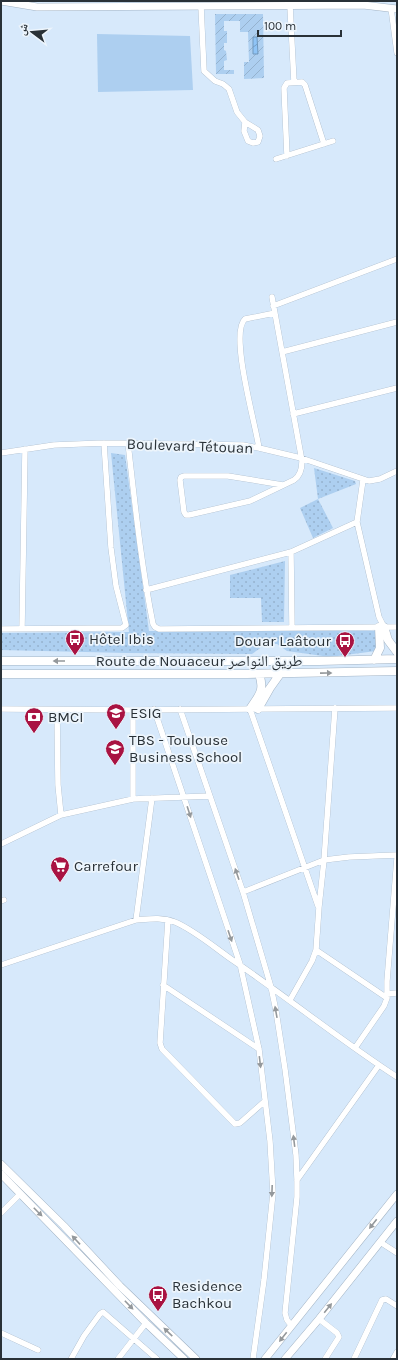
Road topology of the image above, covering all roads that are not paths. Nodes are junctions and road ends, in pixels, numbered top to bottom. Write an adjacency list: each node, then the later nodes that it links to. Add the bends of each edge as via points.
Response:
1 (1, 1): 2 (main road, via 37,7)
2 (111, 4): 3 (main road)
3 (135, 4): 4 (main road)
4 (201, 6): 5 (main road); 9 (street, via 204,71 229,89 237,112)
5 (290, 6): 6 (main road, via 363,5); 8 (street)
6 (394, 8): 7 (street)
7 (397, 53)
8 (294, 82): 11 (street, via 303,82 306,86); 12 (street, via 286,84 284,88)
9 (245, 122)
10 (333, 140): 11 (street)
11 (324, 144): 12 (street)
12 (288, 156): 13 (street)
13 (276, 159)
14 (397, 259): 16 (street)
15 (272, 297): 16 (street)
16 (273, 306): 17 (street)
17 (274, 313): 19 (street); 24 (street, via 245,319 240,328 243,371)
18 (397, 322): 19 (street)
19 (282, 352): 21 (street)
20 (397, 388): 21 (street)
21 (293, 414): 27 (street)
22 (104, 443): 23 (street, Boulevard Tétouan); 25 (street, Boulevard Tétouan); 38 (street, via 111,548 116,586 126,625 122,628)
23 (128, 443): 24 (street, Boulevard Tétouan); 33 (street)
24 (259, 448): 27 (street, Boulevard Tétouan)
25 (25, 449): 26 (street, Boulevard Tétouan); 38 (street)
26 (1, 453)
27 (301, 458): 29 (street, Boulevard Tétouan); 30 (street, via 298,476)
28 (397, 471): 29 (street, Boulevard Tétouan, via 375,481)
29 (362, 480): 31 (street)
30 (283, 485): 30 (street, via 250,501 188,515 184,512 180,480 184,476 228,476)
31 (357, 522): 32 (street); 34 (street)
32 (291, 552): 33 (street); 36 (street)
33 (146, 590): 36 (street, via 153,624 159,629)
34 (382, 627): 35 (street); 36 (street); 39 (highway); 42 (highway, via 380,648)
35 (397, 627)
36 (292, 628)
37 (1, 629): 38 (street)
38 (22, 629)
39 (397, 652)
40 (397, 659): 42 (highway, Route de Nouaceur طريق النواصر)
41 (3, 660): 42 (highway, Route de Nouaceur طريق النواصر, one-way to 41)
42 (374, 660)
43 (397, 671): 47 (highway, Route de Nouaceur طريق النواصر, one-way to 43)
44 (1, 674): 45 (highway, Route de Nouaceur طريق النواصر)
45 (11, 674): 46 (highway, Route de Nouaceur طريق النواصر); 48 (main road)
46 (259, 674): 47 (highway, Route de Nouaceur طريق النواصر); 56 (highway, via 262,682 261,691)
47 (280, 674): 56 (highway)
48 (1, 677)
49 (335, 708): 50 (street); 56 (street); 65 (street)
50 (397, 708)
51 (1, 709): 54 (street)
52 (154, 709): 53 (street); 55 (street); 57 (street)
53 (180, 709): 56 (street); 58 (street)
54 (57, 710): 55 (street); 61 (street)
55 (133, 710): 60 (street)
56 (253, 712): 66 (street)
57 (184, 796): 58 (street); 59 (street); 73 (street, one-way to 73)
58 (210, 796): 67 (street, one-way to 58)
59 (152, 798): 60 (street); 69 (street)
60 (133, 799): 61 (street)
61 (61, 815): 62 (street)
62 (1, 844)
63 (397, 855): 65 (street)
64 (397, 858): 71 (street)
65 (324, 860): 66 (street); 68 (street)
66 (306, 868): 67 (street); 68 (street)
67 (243, 892): 76 (street)
68 (319, 907): 72 (street)
69 (136, 920): 70 (street); 74 (street)
70 (168, 920): 73 (street, via 186,928); 75 (street)
71 (395, 921): 78 (street)
72 (316, 950): 78 (street); 79 (street)
73 (240, 964): 76 (street); 81 (street)
74 (1, 965)
75 (163, 986): 81 (street); 84 (street, via 160,1043 164,1052 235,1124 240,1124)
76 (271, 987): 79 (street); 87 (street, one-way to 76, via 286,1070)
77 (397, 993): 78 (street)
78 (387, 996): 80 (street, via 384,1006)
79 (290, 1000): 80 (street)
80 (355, 1048): 82 (street)
81 (258, 1049): 84 (street, one-way to 84)
82 (379, 1065): 83 (street); 87 (street)
83 (397, 1077)
84 (265, 1101): 107 (street, one-way to 107, via 272,1193)
85 (1, 1164): 106 (main road, one-way to 85, via 120,1286)
86 (1, 1174): 88 (main road)
87 (297, 1180): 97 (street, via 285,1313)
88 (20, 1194): 90 (street); 96 (main road, one-way to 96)
89 (397, 1194): 97 (main road, one-way to 97)
90 (1, 1213)
91 (397, 1221): 92 (main road)
92 (380, 1242): 93 (street); 95 (main road, one-way to 92)
93 (397, 1253)
94 (397, 1306): 111 (street, via 386,1299 382,1300)
95 (319, 1319): 109 (main road); 110 (street, via 338,1333 339,1337)
96 (146, 1323): 99 (street); 105 (main road)
97 (291, 1325): 108 (main road, one-way to 108)
98 (1, 1333): 100 (street)
99 (134, 1338): 102 (street, via 102,1312); 103 (street); 104 (street)
100 (38, 1350)
101 (397, 1352): 112 (street)
102 (71, 1359)
103 (118, 1359)
104 (156, 1359)
105 (184, 1359)
106 (196, 1359)
107 (253, 1359)
108 (265, 1359)
109 (285, 1359)
110 (325, 1359)
111 (354, 1359)
112 (393, 1359)

